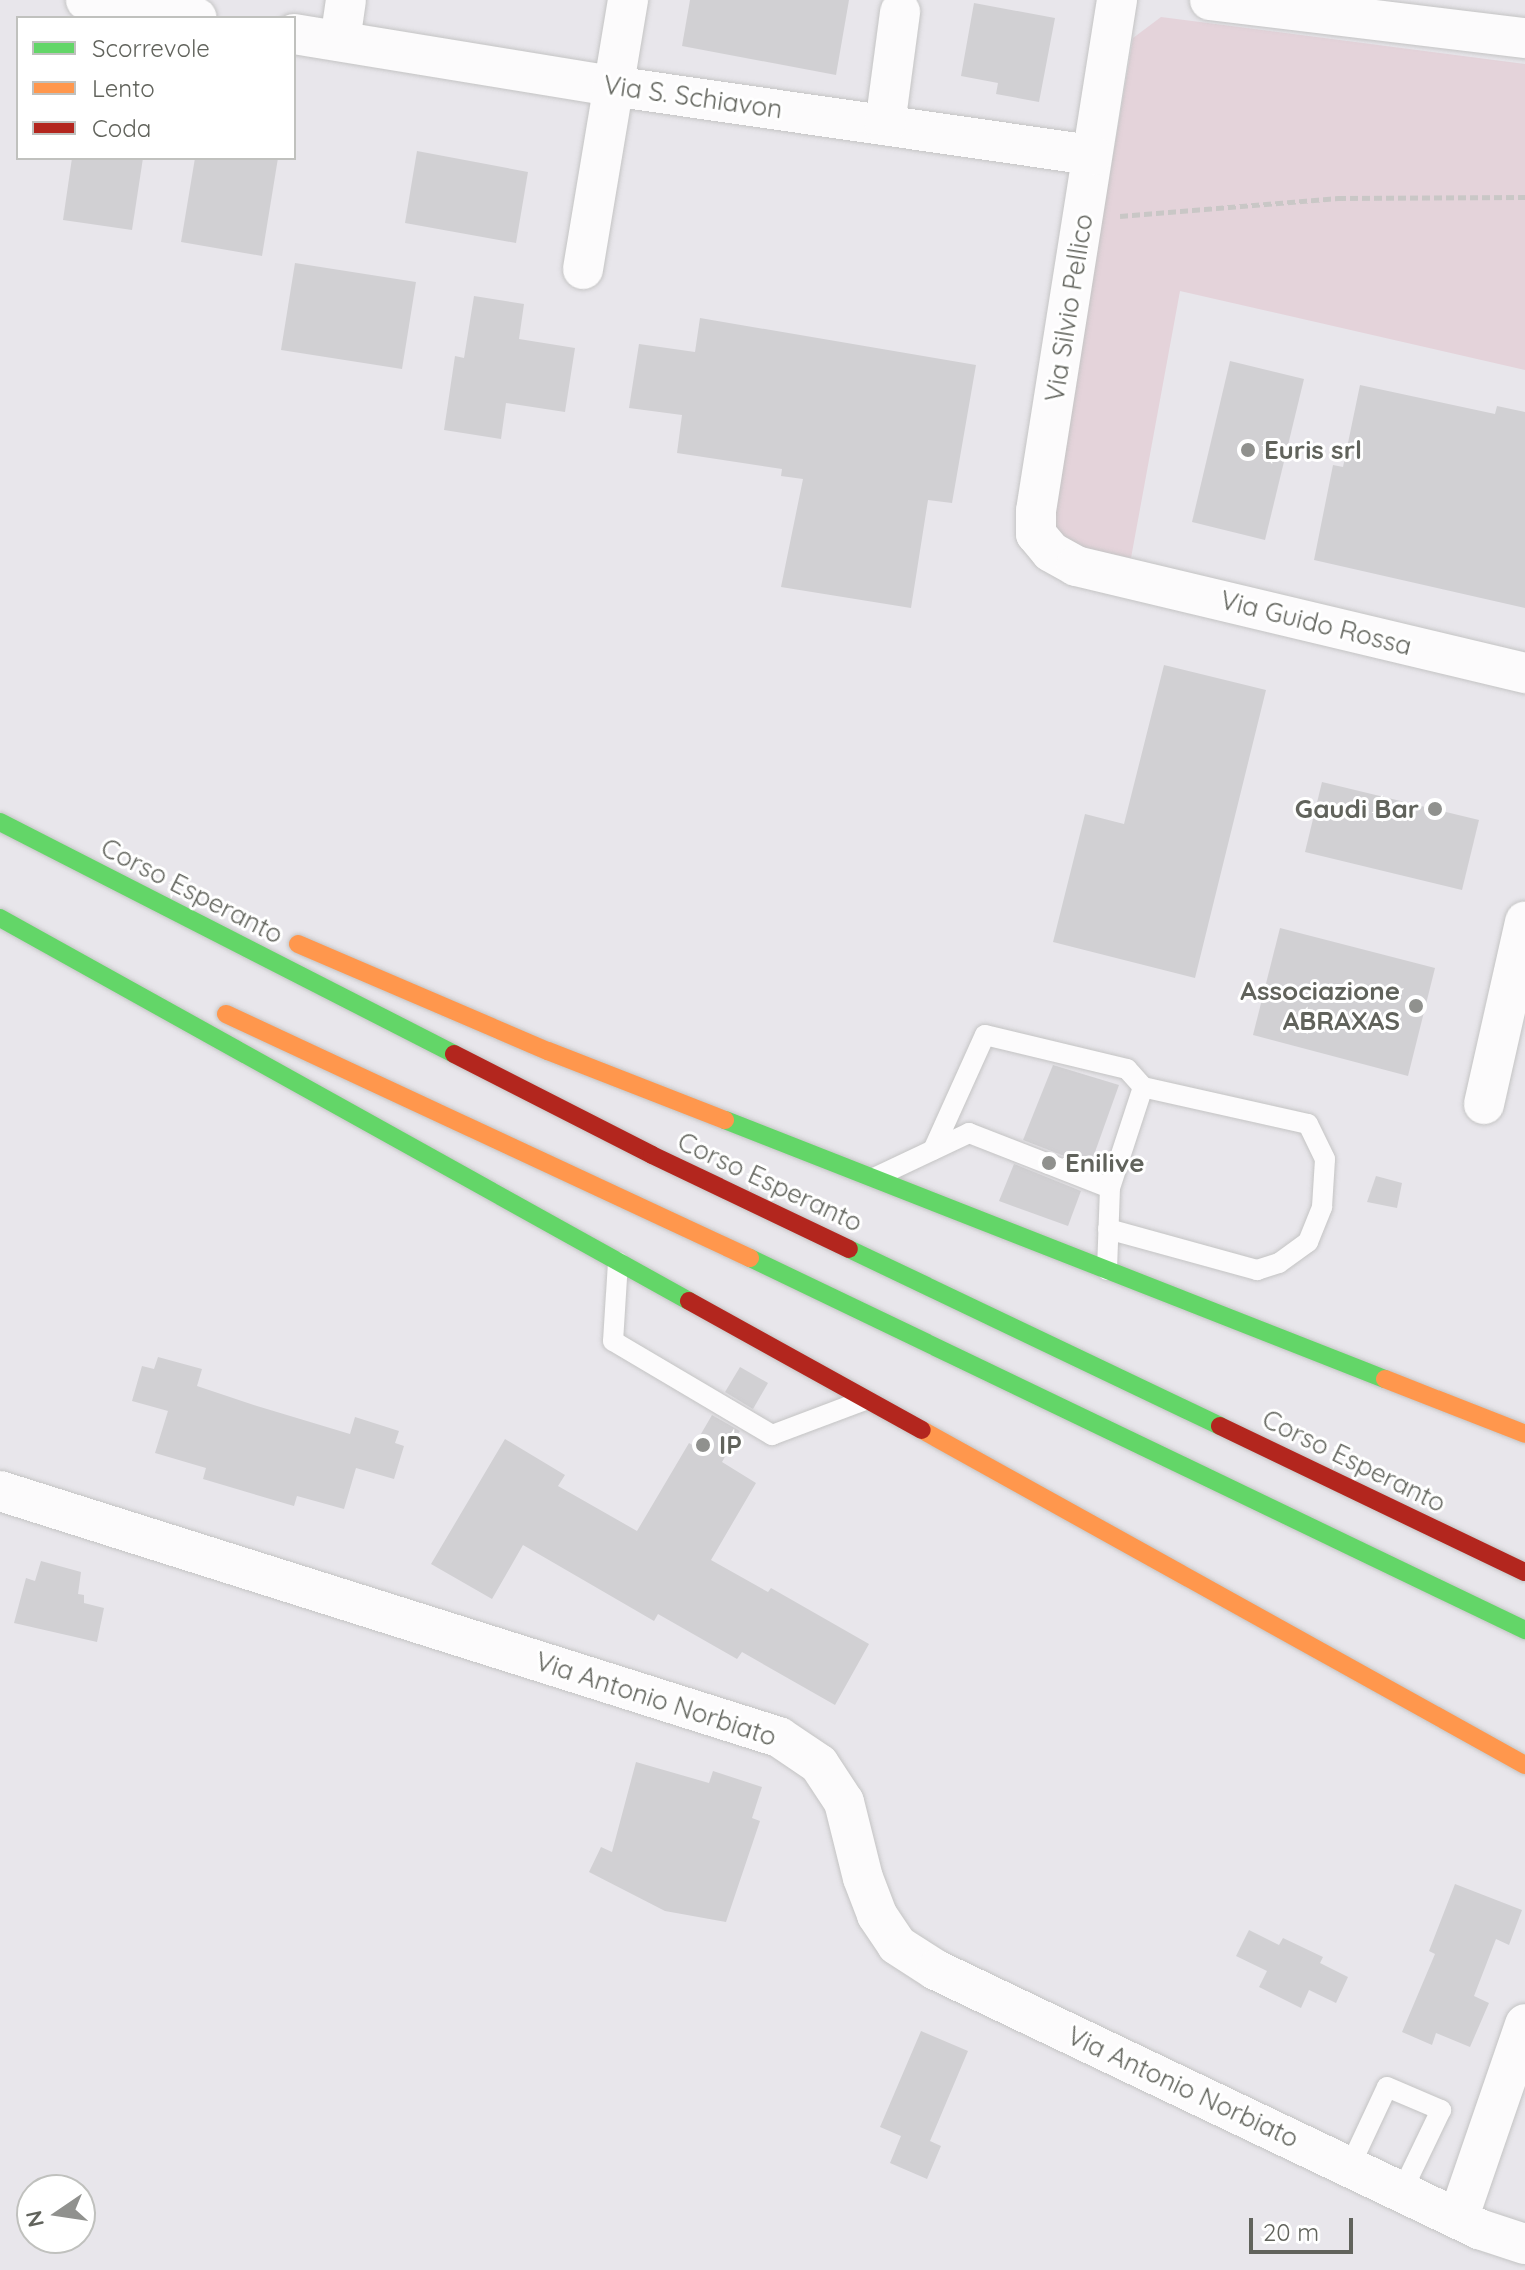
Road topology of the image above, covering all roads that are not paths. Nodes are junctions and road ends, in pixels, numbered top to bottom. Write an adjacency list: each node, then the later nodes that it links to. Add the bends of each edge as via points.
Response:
1 (86, 0): 8 (street)
2 (346, 0): 11 (street)
3 (628, 0): 12 (street)
4 (1117, 0): 14 (street, Via Silvio Pellico)
5 (1210, 0): 7 (street)
6 (900, 12): 13 (street)
7 (1454, 15): 10 (street)
8 (185, 16)
9 (296, 34): 11 (street, Via S. Schiavon)
10 (1525, 38)
11 (340, 41): 12 (street, Via S. Schiavon)
12 (612, 86): 13 (street, Via S. Schiavon); 15 (street)
13 (885, 125): 14 (street, Via S. Schiavon)
14 (1092, 155): 16 (street, Via Silvio Pellico, via 1036,534 1051,552 1076,566)
15 (583, 269)
16 (1106, 573): 17 (street, Via Guido Rossa)
17 (1525, 673)
18 (0, 819): 19 (highway); 37 (highway, Corso Esperanto, via 652,1155)
19 (187, 897)
20 (0, 909): 24 (highway)
21 (0, 918): 32 (highway)
22 (1525, 922): 27 (street)
23 (274, 934): 29 (highway, via 548,1051)
24 (144, 975)
25 (215, 1009): 38 (highway, via 919,1336)
26 (1143, 1087): 28 (lane, via 1127,1069 985,1035); 30 (lane); 31 (lane, via 1308,1124 1325,1159 1322,1207 1308,1242 1279,1263 1257,1270)
27 (1484, 1104)
28 (933, 1150): 29 (lane); 30 (lane, via 969,1133)
29 (873, 1178): 33 (highway)
30 (1110, 1188): 31 (lane)
31 (1108, 1229): 33 (lane)
32 (618, 1262): 34 (highway); 34 (lane, via 613,1341 772,1435)
33 (1107, 1270): 35 (highway)
34 (865, 1400): 39 (highway)
35 (1525, 1434)
36 (0, 1491): 41 (street, Via Antonio Norbiato, via 779,1737 819,1764 844,1802 863,1878 877,1915 897,1945 936,1970)
37 (1525, 1572)
38 (1525, 1630)
39 (1525, 1765)
40 (1525, 2024): 43 (street)
41 (1350, 2166): 42 (street, Via Antonio Norbiato); 42 (lane, via 1387,2087 1441,2110)
42 (1402, 2191): 43 (street, Via Antonio Norbiato)
43 (1458, 2219): 44 (street, Via Antonio Norbiato)
44 (1525, 2244)

